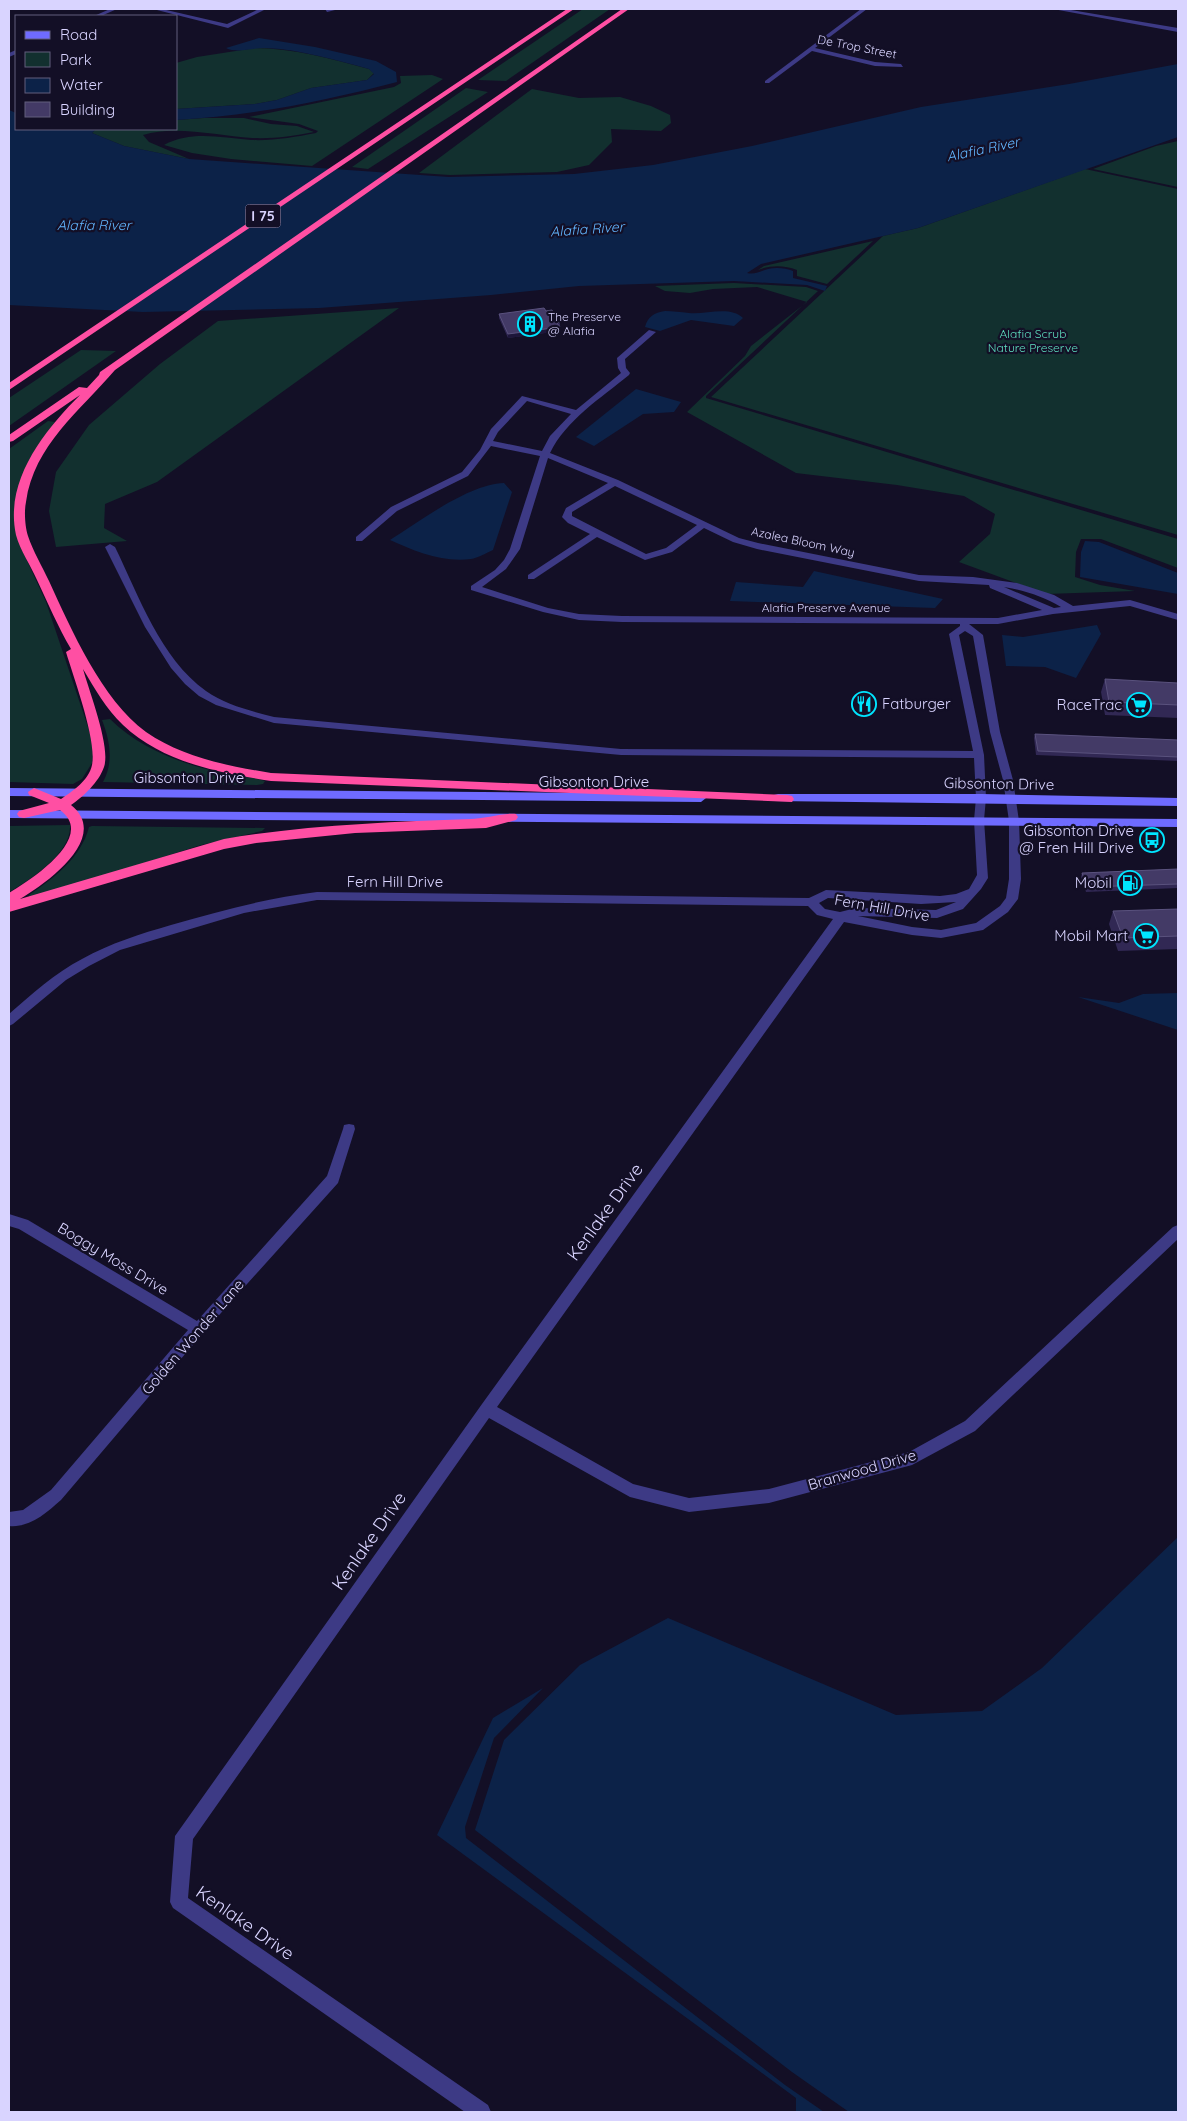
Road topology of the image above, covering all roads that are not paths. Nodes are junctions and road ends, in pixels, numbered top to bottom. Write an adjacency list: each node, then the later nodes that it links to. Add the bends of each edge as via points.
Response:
1 (114, 9): 10 (street)
2 (156, 9): 3 (street, via 228,26)
3 (263, 9)
4 (336, 9): 9 (street)
5 (571, 9): 16 (highway, I 75)
6 (626, 9): 17 (highway, I 75)
7 (864, 9): 12 (street)
8 (1056, 9): 11 (street)
9 (327, 10)
10 (99, 15)
11 (1178, 30)
12 (810, 49): 13 (street, De Trop Street, via 875,64); 14 (street)
13 (901, 66)
14 (767, 82)
15 (652, 332): 20 (street, via 621,358 626,373)
16 (52, 357): 18 (highway); 19 (highway, I 75)
17 (111, 369): 21 (highway, I 75); 35 (highway, via 67,414 40,448 20,503 22,535)
18 (9, 379)
19 (9, 387)
20 (578, 413): 22 (street, via 525,398); 23 (street, via 553,438)
21 (9, 439)
22 (488, 442): 23 (street, Azalea Bloom Way); 27 (street, via 466,474 394,509)
23 (545, 454): 24 (street, Azalea Bloom Way); 34 (street, Alafia Preserve Avenue, via 510,560 499,573 474,588 580,617)
24 (615, 482): 25 (street, Azalea Bloom Way); 26 (street, via 567,513 571,522)
25 (704, 524): 26 (street, via 666,551 651,557 636,554); 30 (street, Azalea Bloom Way, via 736,540 779,551 919,578)
26 (596, 534): 29 (street)
27 (359, 540)
28 (110, 547): 36 (street, Gibsonton Drive, via 167,657 182,676 202,693 223,704 265,718 620,752)
29 (531, 577)
30 (984, 581): 31 (street, Azalea Bloom Way, via 1016,586 1051,597); 32 (street, Azalea Bloom Way)
31 (1071, 609): 32 (street, Alafia Preserve Avenue); 33 (street, Alafia Preserve Avenue, via 1130,603)
32 (1053, 611): 34 (street, Alafia Preserve Avenue)
33 (1178, 617)
34 (965, 624): 36 (street, via 954,634); 42 (street, Fern Hill Drive, via 978,635)
35 (66, 632): 39 (highway, via 99,744 98,767); 40 (highway, via 113,707 140,734 177,754 223,769 324,780)
36 (979, 755): 41 (street)
37 (9, 792): 38 (main road, Gibsonton Drive)
38 (34, 792): 39 (main road, Gibsonton Drive); 44 (highway)
39 (81, 792): 40 (main road, Gibsonton Drive); 44 (highway)
40 (788, 798): 41 (main road, Gibsonton Drive)
41 (981, 798): 42 (main road, Gibsonton Drive); 49 (street)
42 (1011, 800): 43 (main road, Gibsonton Drive); 50 (street, Fern Hill Drive)
43 (1178, 802)
44 (61, 805): 46 (highway); 47 (highway)
45 (9, 814): 46 (main road)
46 (24, 814): 47 (main road)
47 (74, 814): 48 (main road); 53 (highway, via 78,822 77,832 64,858)
48 (511, 818): 49 (main road); 55 (highway, via 486,823 303,832 254,838)
49 (979, 820): 50 (main road); 52 (street, via 983,875 981,882)
50 (1014, 821): 51 (main road); 56 (street, Fern Hill Drive, via 1015,879 1012,898 1004,909 979,927 941,934)
51 (1178, 823)
52 (968, 895): 54 (street, Fern Hill Drive, via 946,900 826,894); 56 (street, via 959,906 937,914 856,912)
53 (9, 899)
54 (812, 902): 56 (street, Fern Hill Drive, via 821,912); 57 (street, Fern Hill Drive, via 317,896 279,900 236,909 98,955 65,975)
55 (9, 907)
56 (841, 918): 62 (street, Kenlake Drive)
57 (9, 1021)
58 (349, 1128): 61 (street, Golden Wonder Lane, via 332,1179)
59 (9, 1220): 61 (street, Boggy Moss Drive, via 23,1224)
60 (1178, 1231): 62 (street, Branwood Drive, via 970,1426 912,1458 769,1496 689,1505 630,1490)
61 (198, 1329): 63 (street, Golden Wonder Lane, via 56,1495 35,1513)
62 (487, 1409): 64 (street, Kenlake Drive, via 184,1836 179,1902)
63 (9, 1519)
64 (481, 2112)

